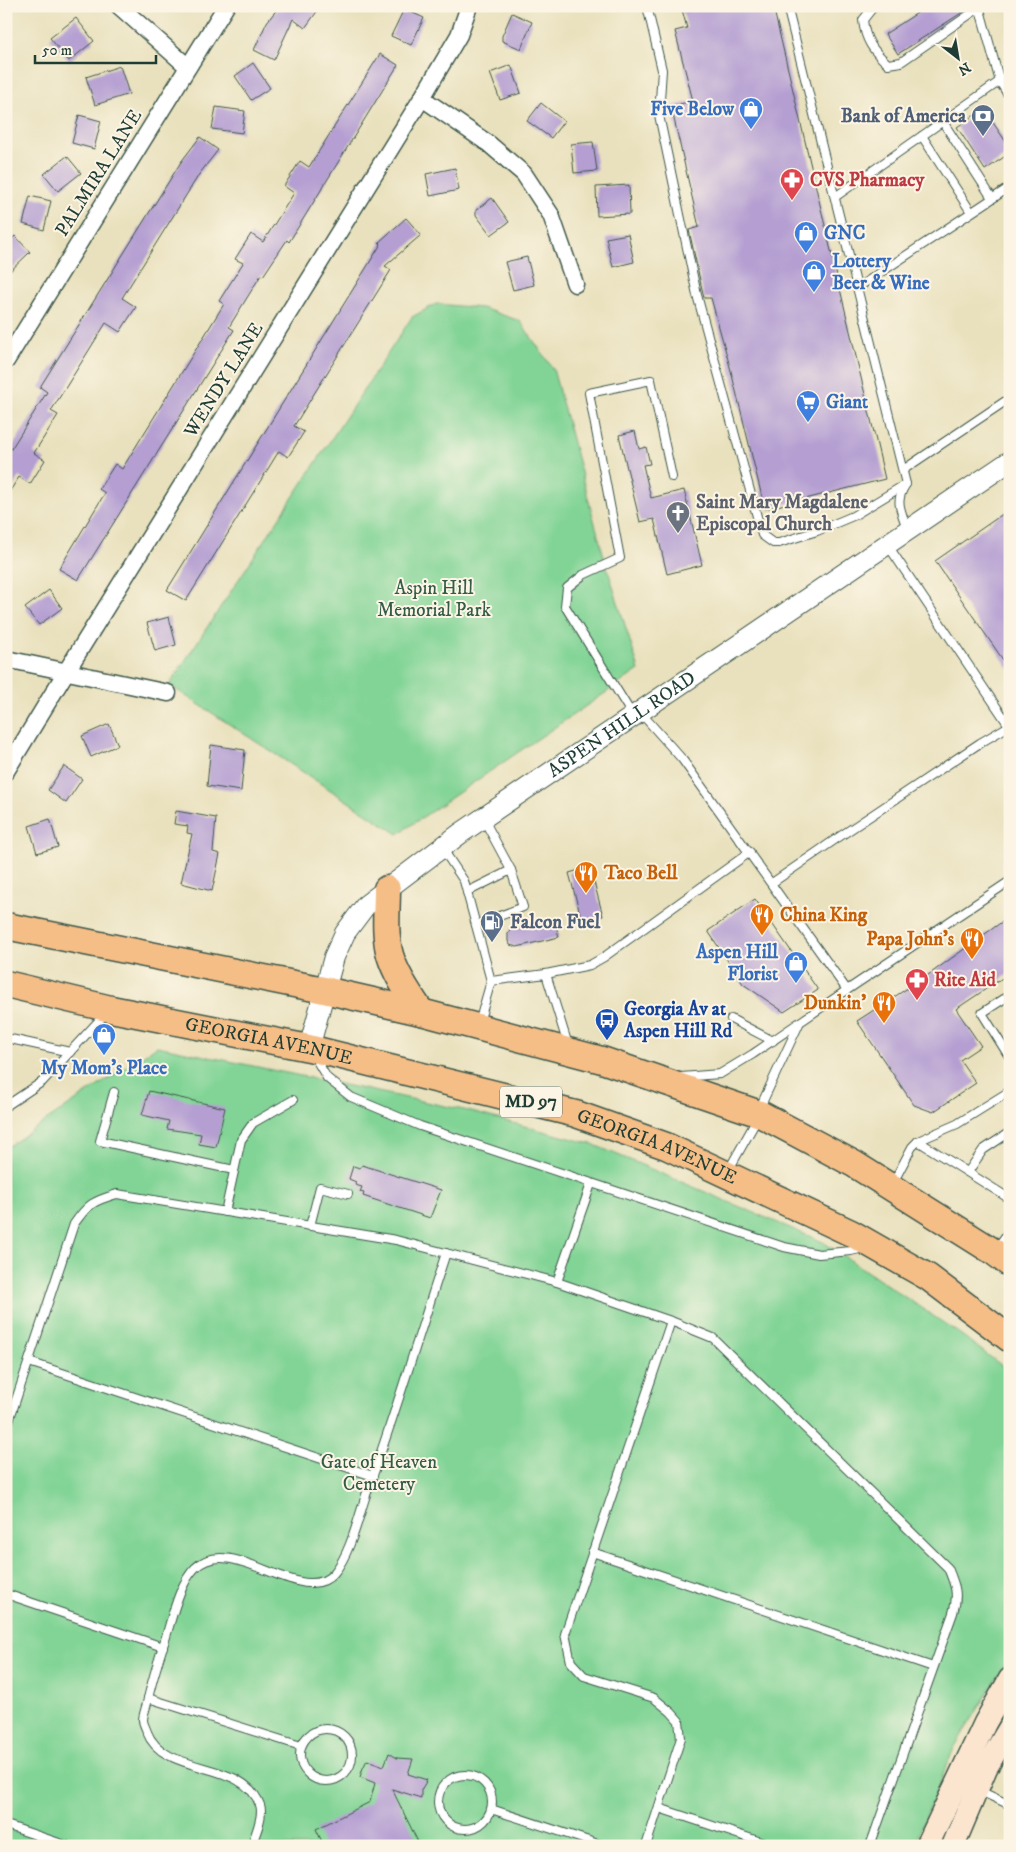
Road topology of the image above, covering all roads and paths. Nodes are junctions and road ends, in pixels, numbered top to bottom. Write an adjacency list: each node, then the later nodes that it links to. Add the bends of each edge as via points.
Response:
1 (119, 6): 8 (street)
2 (226, 6): 8 (street, PALMIRA LANE)
3 (468, 6): 11 (street, WENDY LANE, via 459,35)
4 (647, 6): 26 (lane, via 662,70 659,115 695,285 762,535 779,544 817,531 853,516)
5 (787, 6): 16 (lane)
6 (874, 6): 7 (lane, via 863,20 865,35 888,64 901,62)
7 (979, 7): 10 (lane)
8 (188, 67): 21 (street, PALMIRA LANE)
9 (1010, 74): 10 (lane)
10 (1000, 82): 12 (lane); 13 (lane)
11 (422, 98): 19 (street, via 489,144 524,174 551,215); 30 (street, WENDY LANE)
12 (1010, 98)
13 (943, 122): 14 (lane); 17 (lane)
14 (922, 136): 16 (lane); 18 (lane)
15 (1010, 187): 17 (lane)
16 (835, 197): 20 (lane)
17 (992, 198): 18 (lane)
18 (972, 212): 20 (lane)
19 (575, 284)
20 (857, 288): 24 (lane)
21 (6, 361)
22 (1010, 398): 24 (lane)
23 (1010, 461): 27 (street, ASPEN HILL ROAD)
24 (903, 470): 26 (lane)
25 (672, 477): 32 (lane, via 651,380 589,393 620,558 584,575 567,588 565,606)
26 (906, 484): 27 (lane, via 899,499)
27 (907, 530): 28 (street, ASPEN HILL ROAD)
28 (886, 544): 32 (street, ASPEN HILL ROAD); 33 (lane)
29 (6, 659): 30 (street)
30 (66, 672): 31 (street); 34 (street, WENDY LANE)
31 (168, 693)
32 (637, 714): 35 (street, ASPEN HILL ROAD); 37 (lane, via 682,759)
33 (1009, 726): 40 (lane)
34 (6, 771)
35 (483, 818): 36 (street, ASPEN HILL ROAD); 38 (lane)
36 (442, 847): 41 (street, ASPEN HILL ROAD); 42 (lane, via 464,881)
37 (750, 852): 40 (lane); 47 (lane, via 604,957 590,965)
38 (512, 870): 42 (lane); 43 (lane, via 523,907)
39 (1010, 881): 51 (lane)
40 (772, 883): 51 (lane)
41 (387, 889): 50 (street, ASPEN HILL ROAD, via 366,906 346,933); 54 (main road, via 387,930 393,965)
42 (467, 892): 43 (lane)
43 (476, 925): 48 (lane)
44 (6, 926): 45 (main road)
45 (58, 936): 46 (main road, via 36,944); 50 (main road)
46 (6, 938)
47 (546, 974): 48 (lane); 62 (lane)
48 (490, 981): 57 (lane)
49 (6, 984): 53 (main road, GEORGIA AVENUE / MD 97)
50 (324, 990): 54 (main road); 60 (street, ASPEN HILL ROAD)
51 (848, 990): 56 (lane)
52 (1010, 995): 63 (lane, via 982,1013)
53 (110, 1008): 60 (main road, GEORGIA AVENUE / MD 97); 61 (lane)
54 (421, 1012): 57 (main road)
55 (731, 1019): 59 (lane)
56 (800, 1022): 59 (lane); 69 (lane)
57 (478, 1027): 62 (main road)
58 (6, 1038): 61 (lane)
59 (773, 1041): 64 (lane, via 720,1074)
60 (309, 1048): 74 (main road, GEORGIA AVENUE / MD 97, via 576,1114 666,1146); 75 (lane, via 327,1078 351,1097 420,1126)
61 (70, 1052): 68 (lane, via 42,1082)
62 (570, 1052): 64 (main road)
63 (1010, 1058)
64 (657, 1079): 69 (main road)
65 (1010, 1091): 71 (lane, via 957,1124)
66 (114, 1092): 72 (lane, via 100,1141)
67 (293, 1100): 72 (lane, via 253,1123 241,1140)
68 (6, 1106)
69 (760, 1114): 74 (lane); 76 (main road)
70 (1010, 1132): 73 (lane, via 983,1150)
71 (918, 1141): 73 (lane); 76 (lane)
72 (234, 1170): 79 (lane)
73 (968, 1172): 78 (lane)
74 (726, 1174): 82 (main road, GEORGIA AVENUE / MD 97)
75 (591, 1184): 82 (lane, via 784,1247 819,1254); 85 (lane)
76 (891, 1187): 84 (main road)
77 (348, 1194): 80 (lane, via 320,1187)
78 (1010, 1199)
79 (226, 1212): 80 (lane); 88 (lane, via 117,1194 85,1208 74,1224)
80 (310, 1226): 83 (lane, via 396,1240)
81 (1010, 1230): 84 (lane)
82 (873, 1246): 87 (main road, GEORGIA AVENUE / MD 97, via 928,1277)
83 (446, 1253): 85 (lane); 90 (lane)
84 (1002, 1258)
85 (557, 1282): 86 (lane)
86 (672, 1321): 91 (lane); 94 (lane, via 713,1338 948,1568 957,1598)
87 (1010, 1339)
88 (29, 1362): 89 (lane); 90 (lane)
89 (6, 1430)
90 (373, 1476): 93 (lane, via 344,1557 333,1575 319,1582 304,1584 234,1559 212,1557 196,1567 184,1583)
91 (592, 1552): 94 (lane); 101 (lane, via 565,1634 571,1662 584,1676 654,1698 679,1721 681,1738)
92 (6, 1594): 93 (lane)
93 (163, 1647): 96 (lane)
94 (933, 1667): 109 (lane)
95 (1010, 1679): 110 (main road, via 985,1723)
96 (148, 1698): 98 (lane); 105 (lane, via 143,1720 150,1740 172,1757 234,1778 251,1790 261,1806)
97 (1010, 1728): 99 (main road)
98 (301, 1746): 98 (lane, via 301,1763 310,1777 318,1781 335,1781 352,1764 352,1748 348,1740 335,1731 327,1729 311,1734)
99 (977, 1789): 100 (lane); 111 (main road)
100 (1010, 1805)
101 (659, 1808): 107 (lane); 108 (lane)
102 (491, 1809): 102 (lane, via 490,1791 478,1778 461,1775 453,1778 446,1783 438,1799 442,1816 448,1823 464,1829 481,1823); 106 (lane)
103 (6, 1825): 104 (lane)
104 (68, 1846)
105 (251, 1846)
106 (604, 1846)
107 (646, 1846)
108 (773, 1846)
109 (870, 1846)
110 (927, 1846)
111 (953, 1846)

